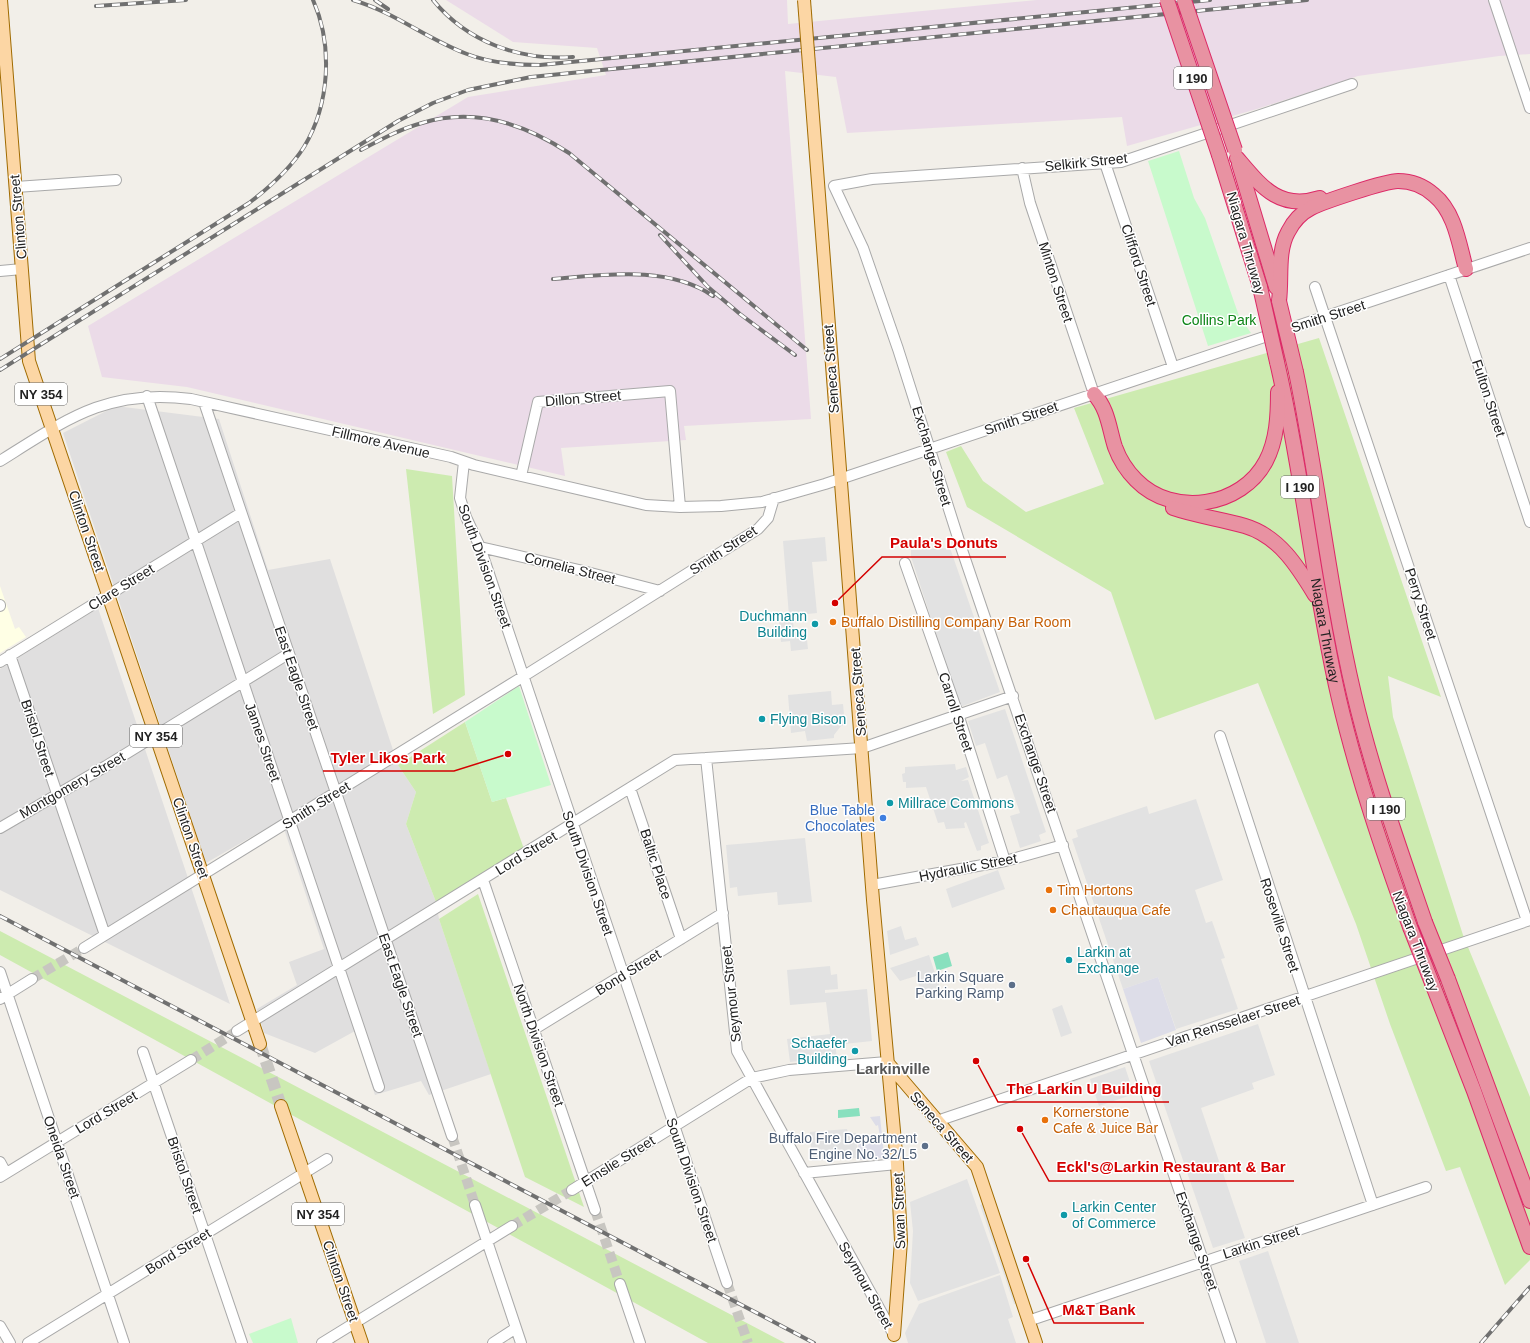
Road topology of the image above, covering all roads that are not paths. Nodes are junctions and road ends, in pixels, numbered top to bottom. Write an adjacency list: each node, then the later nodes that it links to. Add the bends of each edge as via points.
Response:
1 (1, 0): 6 (main road, Clinton Street / NY 354)
2 (804, 0): 33 (main road, Seneca Street, bridge)
3 (1167, 0): 24 (highway, Niagara Thruway / I 190, bridge, via 1220,155 1260,287)
4 (1184, 0): 9 (highway, Niagara Thruway / I 190, bridge)
5 (1494, 0): 8 (street)
6 (4, 81): 14 (main road, Clinton Street / NY 354)
7 (1352, 84): 10 (street, Selkirk Street, via 1121,162)
8 (1530, 108)
9 (1236, 154): 16 (highway, via 1269,192 1295,202 1310,201 1390,176 1406,175 1422,179 1441,190 1453,203); 20 (highway, Niagara Thruway / I 190)
10 (1105, 163): 11 (street, Selkirk Street); 23 (street, Clifford Street)
11 (1022, 168): 13 (street, Selkirk Street, via 872,179); 25 (street, Minton Street, via 1030,203)
12 (116, 180): 14 (street)
13 (834, 186): 29 (street, Exchange Street, via 863,248)
14 (16, 187): 17 (main road, Clinton Street / NY 354)
15 (1530, 248): 16 (street, Smith Street)
16 (1471, 267): 19 (street, Smith Street); 20 (highway, via 1451,217 1443,204 1427,189 1412,183 1396,181 1312,207 1298,217 1283,244)
17 (22, 269): 18 (street); 28 (main road, Clinton Street / NY 354, via 29,361)
18 (0, 271)
19 (1449, 275): 22 (street, Smith Street); 37 (street, Fulton Street)
20 (1278, 286): 103 (highway, Niagara Thruway / I 190, bridge, via 1279,301 1309,434 1336,608 1354,694 1389,818)
21 (1315, 287): 22 (street, Perry Street)
22 (1325, 317): 23 (street, Smith Street); 67 (street, Perry Street)
23 (1173, 367): 25 (street, Smith Street)
24 (1278, 370): 25 (highway, via 1276,426 1267,460 1260,471 1239,490 1207,503 1165,498 1137,481 1116,448 1102,403); 43 (highway, Niagara Thruway / I 190, via 1292,434)
25 (1094, 394): 29 (street, Smith Street); 43 (highway, via 1094,406 1113,463 1128,484 1147,498 1175,509 1261,532 1288,555)
26 (146, 396): 27 (street, Fillmore Avenue, via 172,396); 28 (street, Fillmore Avenue, via 109,402 91,408); 38 (street, James Street)
27 (204, 402): 31 (street, Fillmore Avenue); 36 (street, East Eagle Street)
28 (52, 428): 30 (street, Fillmore Avenue); 42 (main road, Clinton Street / NY 354)
29 (930, 450): 33 (street, Smith Street); 49 (street, Exchange Street)
30 (0, 461)
31 (464, 462): 32 (street, Fillmore Avenue); 39 (street, South Division Street, via 460,498)
32 (521, 476): 35 (street, Fillmore Avenue, via 646,505); 35 (street, Dillon Street, via 538,402 670,391)
33 (841, 479): 34 (street, Smith Street); 53 (main road, Seneca Street)
34 (774, 498): 35 (street, Fillmore Avenue, via 728,506); 41 (street, Smith Street, via 765,523)
35 (680, 507)
36 (241, 513): 38 (street, Clare Street); 44 (street, East Eagle Street)
37 (1530, 522)
38 (196, 541): 42 (street, Clare Street); 48 (street, James Street)
39 (480, 547): 41 (street, Cornelia Street); 47 (street, South Division Street)
40 (905, 563): 50 (street, Carroll Street)
41 (660, 591): 47 (street, Smith Street)
42 (108, 595): 45 (street, Clare Street); 51 (main road, Clinton Street / NY 354)
43 (1319, 602): 110 (highway, Niagara Thruway / I 190, bridge, via 1339,699 1380,840)
44 (288, 654): 48 (street, Montgomery Street); 56 (street, East Eagle Street)
45 (10, 655): 46 (street, Clare Street); 57 (street, Bristol Street)
46 (0, 662)
47 (524, 676): 56 (street, Smith Street); 59 (street, South Division Street)
48 (242, 682): 51 (street, Montgomery Street); 58 (street, James Street)
49 (1013, 696): 50 (street, Lord Street); 61 (street, Exchange Street)
50 (958, 714): 53 (street, Lord Street); 62 (street, Carroll Street)
51 (156, 735): 57 (street, Montgomery Street); 63 (main road, Clinton Street / NY 354)
52 (1220, 736): 77 (street, Roseville Street)
53 (862, 748): 54 (street, Lord Street); 65 (main road, Seneca Street)
54 (706, 758): 55 (street, Lord Street, via 675,760); 66 (street, Seymour Street)
55 (630, 788): 59 (street, Lord Street); 69 (street, Baltic Place)
56 (335, 793): 58 (street, Smith Street); 70 (street, East Eagle Street)
57 (57, 795): 60 (street, Montgomery Street); 68 (street, Bristol Street)
58 (290, 821): 63 (street, Smith Street); 72 (street, James Street)
59 (572, 824): 64 (street, Lord Street); 74 (street, South Division Street)
60 (0, 828)
61 (1063, 845): 62 (street, Hydraulic Street); 83 (street, Exchange Street)
62 (1005, 861): 65 (street, Hydraulic Street)
63 (203, 874): 68 (street, Smith Street); 78 (main road, Clinton Street / NY 354)
64 (483, 880): 70 (street, Lord Street); 79 (street, North Division Street)
65 (872, 885): 85 (main road, Seneca Street)
66 (723, 914): 69 (street, Bond Street); 86 (street, Seymour Street, via 737,1051)
67 (1528, 921): 77 (street, Van Rensselaer Street)
68 (105, 935): 71 (street, Smith Street)
69 (681, 939): 74 (street, Bond Street)
70 (386, 940): 72 (street, Lord Street); 92 (street, East Eagle Street)
71 (84, 948)
72 (339, 968): 78 (street, Lord Street); 88 (street, James Street)
73 (0, 972): 76 (street, Oneida Street)
74 (623, 975): 79 (street, Bond Street); 91 (street, South Division Street)
75 (32, 979): 76 (street)
76 (4, 996): 93 (street, Oneida Street)
77 (1304, 998): 83 (street, Van Rensselaer Street); 105 (street, Roseville Street)
78 (253, 1021): 80 (street, Lord Street); 81 (main road, Clinton Street / NY 354)
79 (533, 1030): 100 (street, North Division Street)
80 (237, 1031)
81 (260, 1044)
82 (143, 1052): 87 (street, Bristol Street)
83 (1133, 1055): 90 (street, Van Rensselaer Street); 111 (street, Exchange Street)
84 (191, 1060): 87 (street, Lord Street)
85 (887, 1062): 86 (street, Emslie Street, via 789,1070); 90 (main road, Seneca Street); 96 (main road, Swan Street)
86 (752, 1078): 91 (street, Emslie Street); 98 (street, Seymour Street)
87 (153, 1083): 93 (street, Lord Street); 108 (street, Bristol Street)
88 (379, 1087)
89 (281, 1106): 97 (main road, Clinton Street / NY 354)
90 (936, 1121): 115 (main road, Seneca Street, via 977,1167)
91 (674, 1126): 100 (street, Emslie Street); 112 (street, South Division Street)
92 (452, 1136)
93 (57, 1142): 99 (street, Lord Street); 114 (street, Oneida Street)
94 (328, 1158): 97 (street, Bond Street)
95 (0, 1162): 99 (street)
96 (897, 1164): 98 (street); 119 (main road, Swan Street, via 901,1241)
97 (304, 1173): 108 (street, Bond Street); 116 (main road, Clinton Street / NY 354)
98 (804, 1173): 119 (street, Seymour Street)
99 (3, 1175)
100 (586, 1181): 102 (street, Emslie Street); 106 (street, North Division Street)
101 (1426, 1187): 105 (street, Larkin Street)
102 (572, 1190)
103 (1529, 1199)
104 (475, 1205): 109 (street)
105 (1373, 1205): 111 (street, Larkin Street)
106 (595, 1210)
107 (512, 1226): 109 (street)
108 (206, 1233): 114 (street, Bond Street); 123 (street, Bristol Street)
109 (487, 1241): 116 (street); 118 (street)
110 (1530, 1247)
111 (1204, 1261): 115 (street, Larkin Street); 130 (street, Exchange Street)
112 (727, 1283)
113 (620, 1284): 128 (street)
114 (108, 1294): 121 (street, Bond Street); 122 (street, Oneida Street)
115 (1028, 1321): 129 (main road, Seneca Street)
116 (355, 1322): 124 (street); 125 (main road, Clinton Street / NY 354)
117 (0, 1326): 120 (street)
118 (516, 1328): 126 (street); 127 (street)
119 (894, 1335)
120 (10, 1343)
121 (28, 1343)
122 (124, 1343)
123 (242, 1343)
124 (322, 1343)
125 (362, 1343)
126 (492, 1343)
127 (521, 1343)
128 (640, 1343)
129 (1036, 1343)
130 (1231, 1343)

